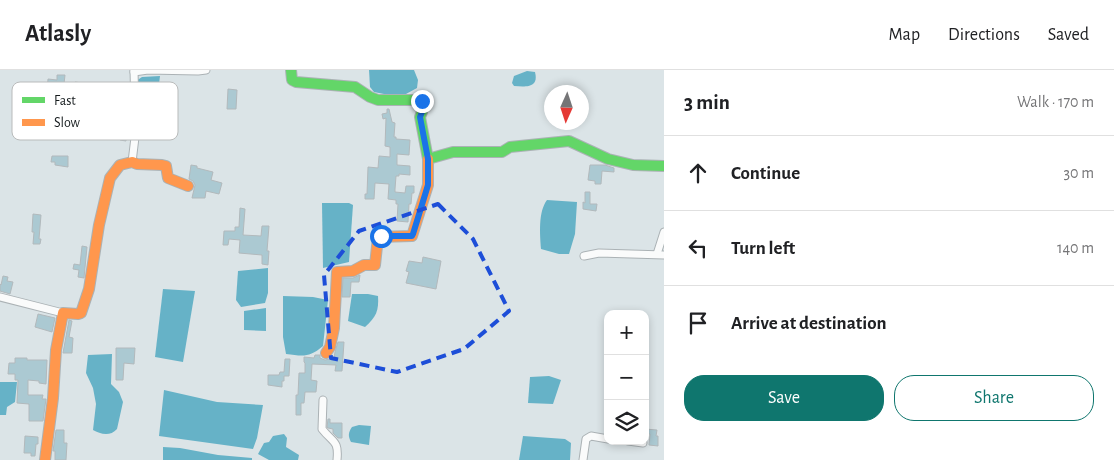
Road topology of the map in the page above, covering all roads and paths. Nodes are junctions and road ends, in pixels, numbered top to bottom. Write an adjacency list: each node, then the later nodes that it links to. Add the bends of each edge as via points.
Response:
1 (206, 70): 3 (street)
2 (291, 70): 5 (street, via 292,80 296,82 355,87 373,99 421,100 420,117)
3 (134, 71)
4 (135, 140): 6 (street)
5 (428, 159): 7 (street, via 453,152 502,152 510,147 569,142 608,159 633,165); 14 (street, via 428,185 412,236 378,237 375,265 337,272 334,334)
6 (132, 162): 8 (street, via 162,164 166,166 168,178); 13 (street, via 120,165 110,178 89,289 81,313)
7 (664, 166)
8 (188, 186)
9 (664, 232): 10 (street)
10 (661, 254): 11 (street, via 599,253)
11 (584, 256)
12 (0, 297): 13 (street)
13 (63, 313): 17 (street)
14 (326, 353)
15 (323, 400): 18 (street, via 322,429 336,444)
16 (604, 438): 19 (street, via 591,436 586,439)
17 (45, 460)
18 (337, 460)
19 (583, 460)

